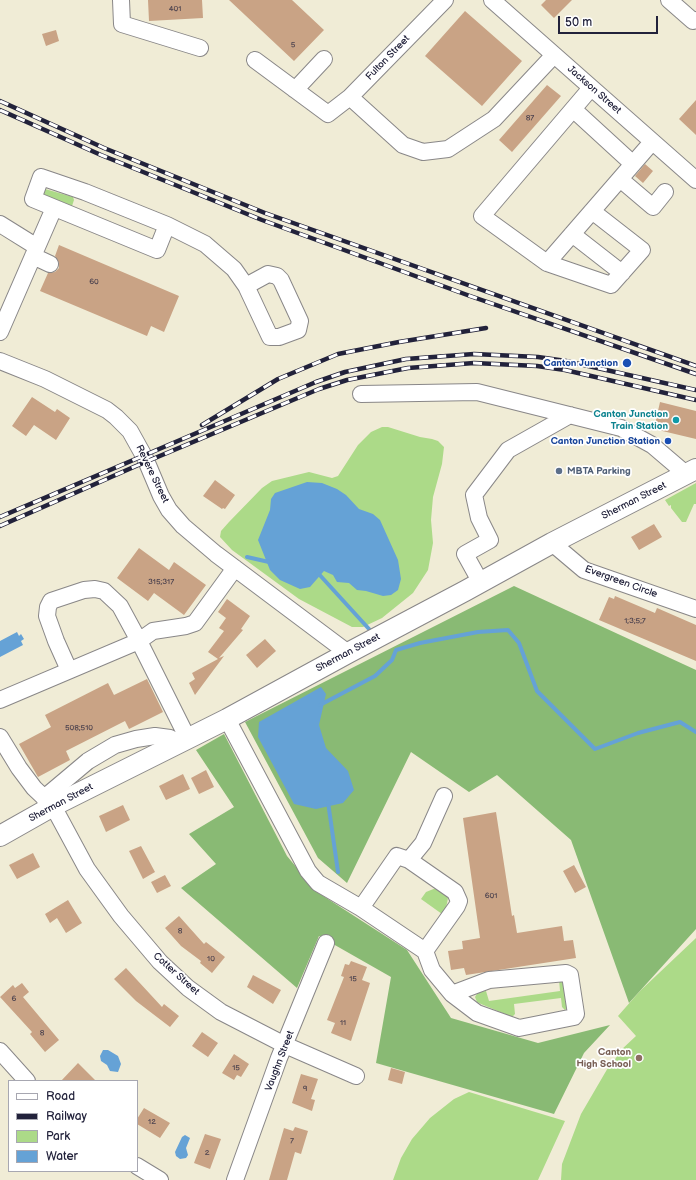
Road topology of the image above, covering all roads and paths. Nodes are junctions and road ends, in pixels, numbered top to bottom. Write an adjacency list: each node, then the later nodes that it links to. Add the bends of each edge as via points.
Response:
1 (121, 0): 6 (street, via 122,24)
2 (445, 0): 12 (street, Fulton Street)
3 (492, 0): 7 (street, Jackson Street)
4 (669, 0): 5 (street, via 693,21)
5 (696, 20)
6 (200, 48)
7 (554, 54): 10 (street, Jackson Street); 12 (street, via 494,119 448,149 423,152 403,144)
8 (324, 59): 11 (street)
9 (255, 60): 11 (street)
10 (591, 88): 13 (street); 14 (street, Jackson Street)
11 (294, 90): 12 (street, Fulton Street, via 328,114)
12 (350, 97)
13 (573, 109): 15 (street); 27 (street, via 482,216)
14 (652, 142): 15 (street); 16 (street, Jackson Street)
15 (633, 164): 17 (street)
16 (694, 175)
17 (620, 179): 19 (street, via 653,207); 21 (street)
18 (85, 192): 20 (street, via 41,177 33,199); 22 (street); 24 (street)
19 (665, 192)
20 (54, 208): 22 (street); 26 (street)
21 (592, 211): 25 (street); 29 (street, via 642,250)
22 (75, 217): 24 (street, via 157,250)
23 (0, 224): 26 (street)
24 (167, 225): 30 (street, via 205,244 234,270)
25 (572, 234): 27 (street); 29 (street)
26 (35, 251): 28 (street); 31 (street)
27 (547, 263): 29 (street, via 611,285)
28 (50, 264)
29 (622, 272)
30 (246, 286)
31 (0, 332)
32 (0, 361): 37 (street, Revere Street, via 45,379 116,417 130,431 141,450 169,510 190,534)
33 (361, 394): 34 (street, via 478,392)
34 (570, 415): 35 (street, via 621,428 652,445); 38 (street, via 508,450 474,495 479,518 490,540 465,554)
35 (691, 472): 36 (main road, Sherman Street)
36 (552, 543): 38 (main road, Sherman Street); 39 (street, Evergreen Circle, via 584,570)
37 (235, 568): 40 (street, via 195,623 153,631); 41 (street, Revere Street)
38 (481, 583): 41 (main road, Sherman Street)
39 (696, 609)
40 (139, 641): 42 (street); 42 (street, via 120,606 104,591 95,588 84,590 51,601 47,616); 46 (street)
41 (348, 653): 44 (main road, Sherman Street)
42 (69, 670): 43 (street)
43 (0, 700)
44 (227, 719): 46 (main road, Sherman Street); 51 (street, via 308,871 318,883)
45 (0, 737): 48 (street, Cotter Street, via 19,768)
46 (183, 741): 48 (main road, Sherman Street); 48 (street, via 155,736 115,745 88,761)
47 (444, 796): 50 (street, via 423,843)
48 (48, 802): 49 (main road, Sherman Street); 55 (street, Cotter Street, via 87,869 121,916 160,962 188,988 221,1012)
49 (0, 836)
50 (409, 860): 51 (street, via 397,856); 53 (street, via 455,892 458,900 457,906)
51 (361, 908): 53 (street)
52 (326, 943): 55 (street, Vaughn Street)
53 (425, 951): 54 (street, via 432,970)
54 (452, 994): 54 (street, via 477,1013 517,1027 574,1017 576,1014 570,975 566,973 489,980)
55 (285, 1045): 57 (street, Cotter Street); 61 (street, Vaughn Street)
56 (0, 1051): 58 (street)
57 (356, 1076)
58 (26, 1080)
59 (138, 1167): 60 (street)
60 (160, 1180)
61 (235, 1180)

